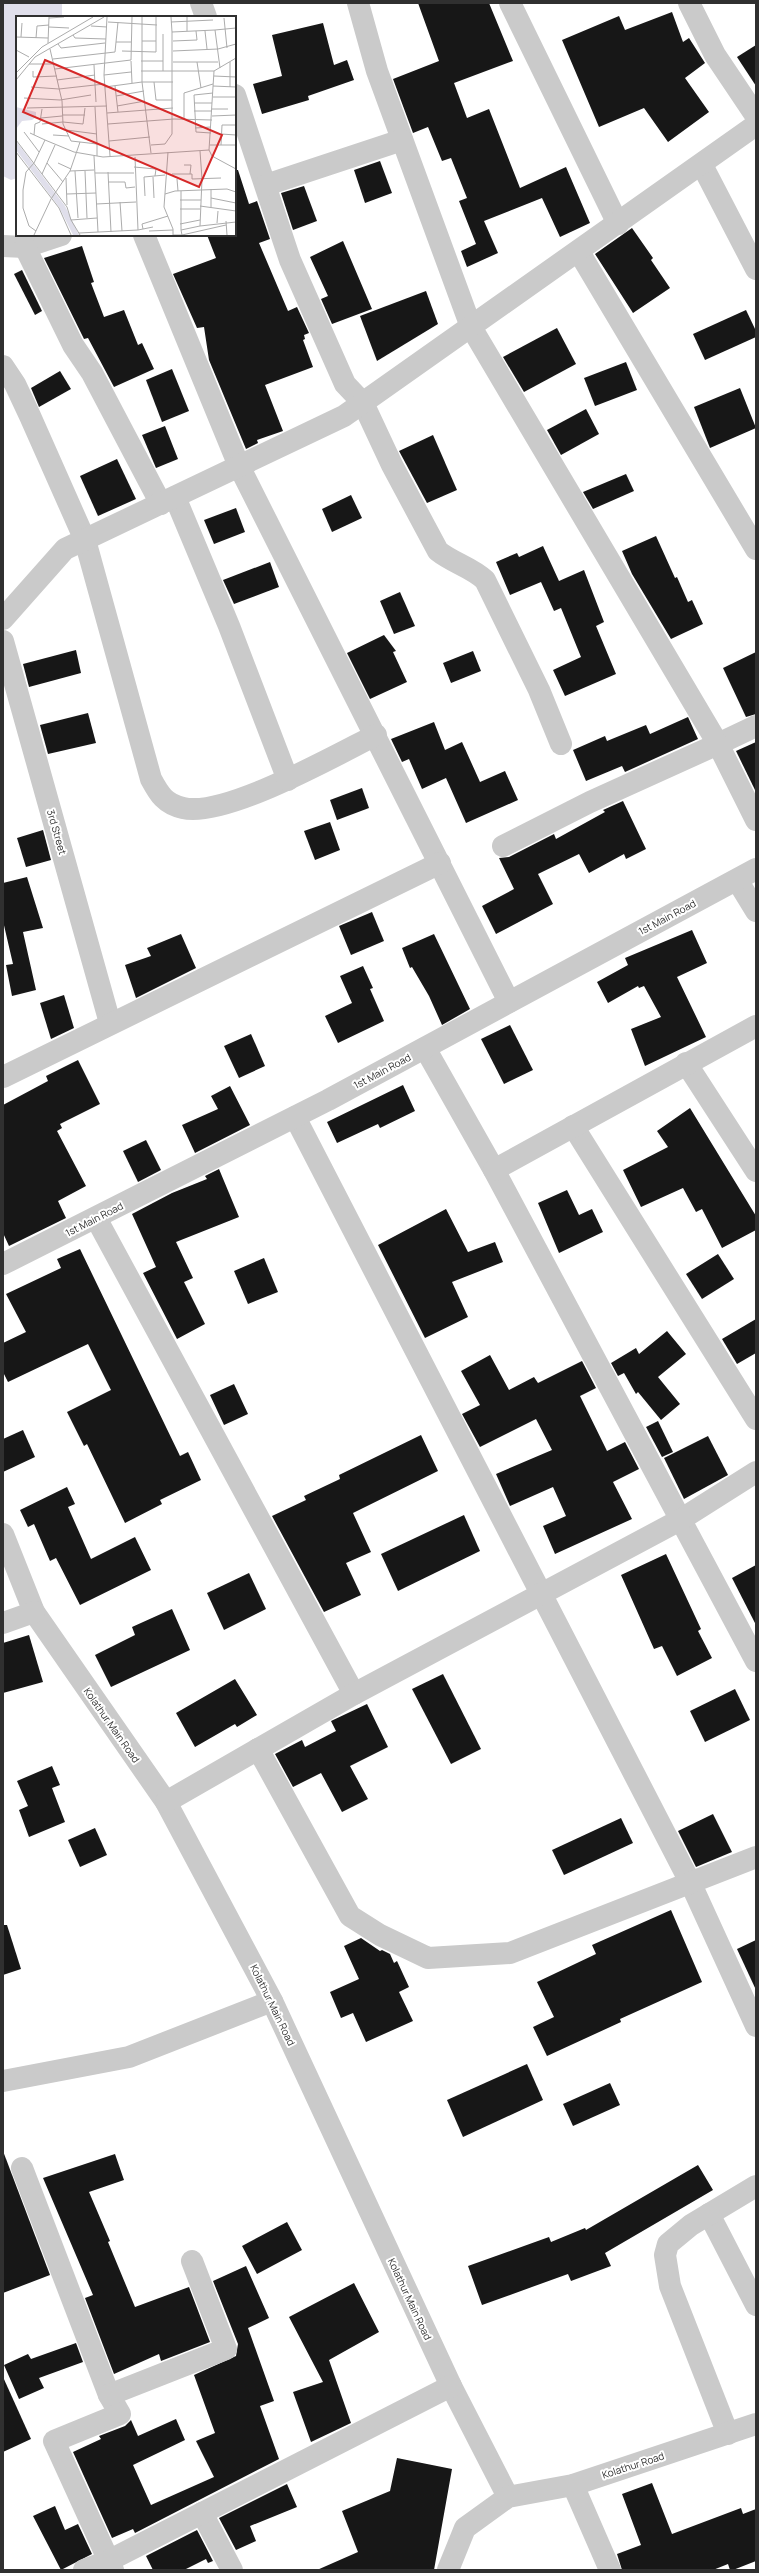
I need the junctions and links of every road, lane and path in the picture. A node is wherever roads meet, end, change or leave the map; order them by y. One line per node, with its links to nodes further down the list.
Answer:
1 (201, 3): 5 (street)
2 (358, 3): 9 (street)
3 (510, 3): 12 (street)
4 (689, 3): 7 (street)
5 (206, 16)
6 (236, 98): 11 (street)
7 (756, 116)
8 (756, 125): 10 (street)
9 (402, 140): 11 (street); 19 (street)
10 (702, 165): 12 (street); 18 (street)
11 (266, 185): 21 (street)
12 (618, 224): 17 (street)
13 (58, 236): 16 (street)
14 (144, 236): 22 (street)
15 (3, 246): 16 (street)
16 (25, 247): 23 (street)
17 (579, 252): 19 (street); 25 (street)
18 (756, 269)
19 (471, 327): 21 (street); 31 (street)
20 (3, 366): 24 (street)
21 (363, 403): 22 (street); 30 (street)
22 (240, 466): 23 (street); 29 (street)
23 (168, 500): 24 (street); 32 (street)
24 (85, 540): 26 (street); 32 (street)
25 (756, 550)
26 (3, 619)
27 (3, 641): 40 (street, 3rd Street)
28 (756, 726): 31 (street)
29 (376, 735): 32 (street); 35 (street)
30 (561, 744)
31 (718, 744): 33 (street); 34 (street)
32 (288, 780)
33 (756, 820)
34 (504, 846)
35 (440, 863): 39 (street); 40 (street)
36 (756, 869): 37 (street, 1st Main Road)
37 (737, 880): 38 (street); 39 (street, 1st Main Road)
38 (756, 911)
39 (510, 1002): 42 (street, 1st Main Road)
40 (110, 1023): 44 (street)
41 (756, 1026): 43 (street)
42 (425, 1048): 45 (street, 1st Main Road); 47 (street)
43 (686, 1063): 46 (street); 48 (street)
44 (3, 1076)
45 (295, 1117): 49 (street, 1st Main Road); 55 (street)
46 (573, 1126): 47 (street); 51 (street)
47 (494, 1170): 53 (street)
48 (756, 1171)
49 (96, 1218): 50 (street, 1st Main Road); 59 (street)
50 (3, 1264)
51 (756, 1419)
52 (756, 1472): 53 (street)
53 (680, 1520): 55 (street); 58 (street)
54 (3, 1534): 56 (street, Kolathur Main Road)
55 (541, 1596): 59 (street); 63 (street)
56 (34, 1612): 57 (street); 61 (street, Kolathur Main Road)
57 (3, 1623)
58 (756, 1661)
59 (354, 1694): 60 (street)
60 (258, 1749): 61 (street); 63 (street)
61 (166, 1802): 64 (street, Kolathur Main Road)
62 (756, 1858): 63 (street)
63 (692, 1884): 65 (street)
64 (272, 2001): 66 (street); 72 (street, Kolathur Main Road)
65 (756, 2024)
66 (3, 2081)
67 (22, 2168): 73 (street)
68 (756, 2186): 69 (street)
69 (709, 2214): 71 (street); 75 (street)
70 (192, 2261): 73 (street)
71 (756, 2305)
72 (451, 2386): 77 (street, Kolathur Main Road); 78 (street)
73 (109, 2395): 79 (street)
74 (756, 2424): 75 (street, Kolathur Road)
75 (728, 2434): 76 (street, Kolathur Road)
76 (573, 2485): 77 (street, Kolathur Road); 83 (street)
77 (508, 2497): 82 (street)
78 (202, 2513): 79 (street); 81 (street)
79 (111, 2565): 80 (street)
80 (84, 2570)
81 (232, 2570)
82 (448, 2570)
83 (610, 2570)

